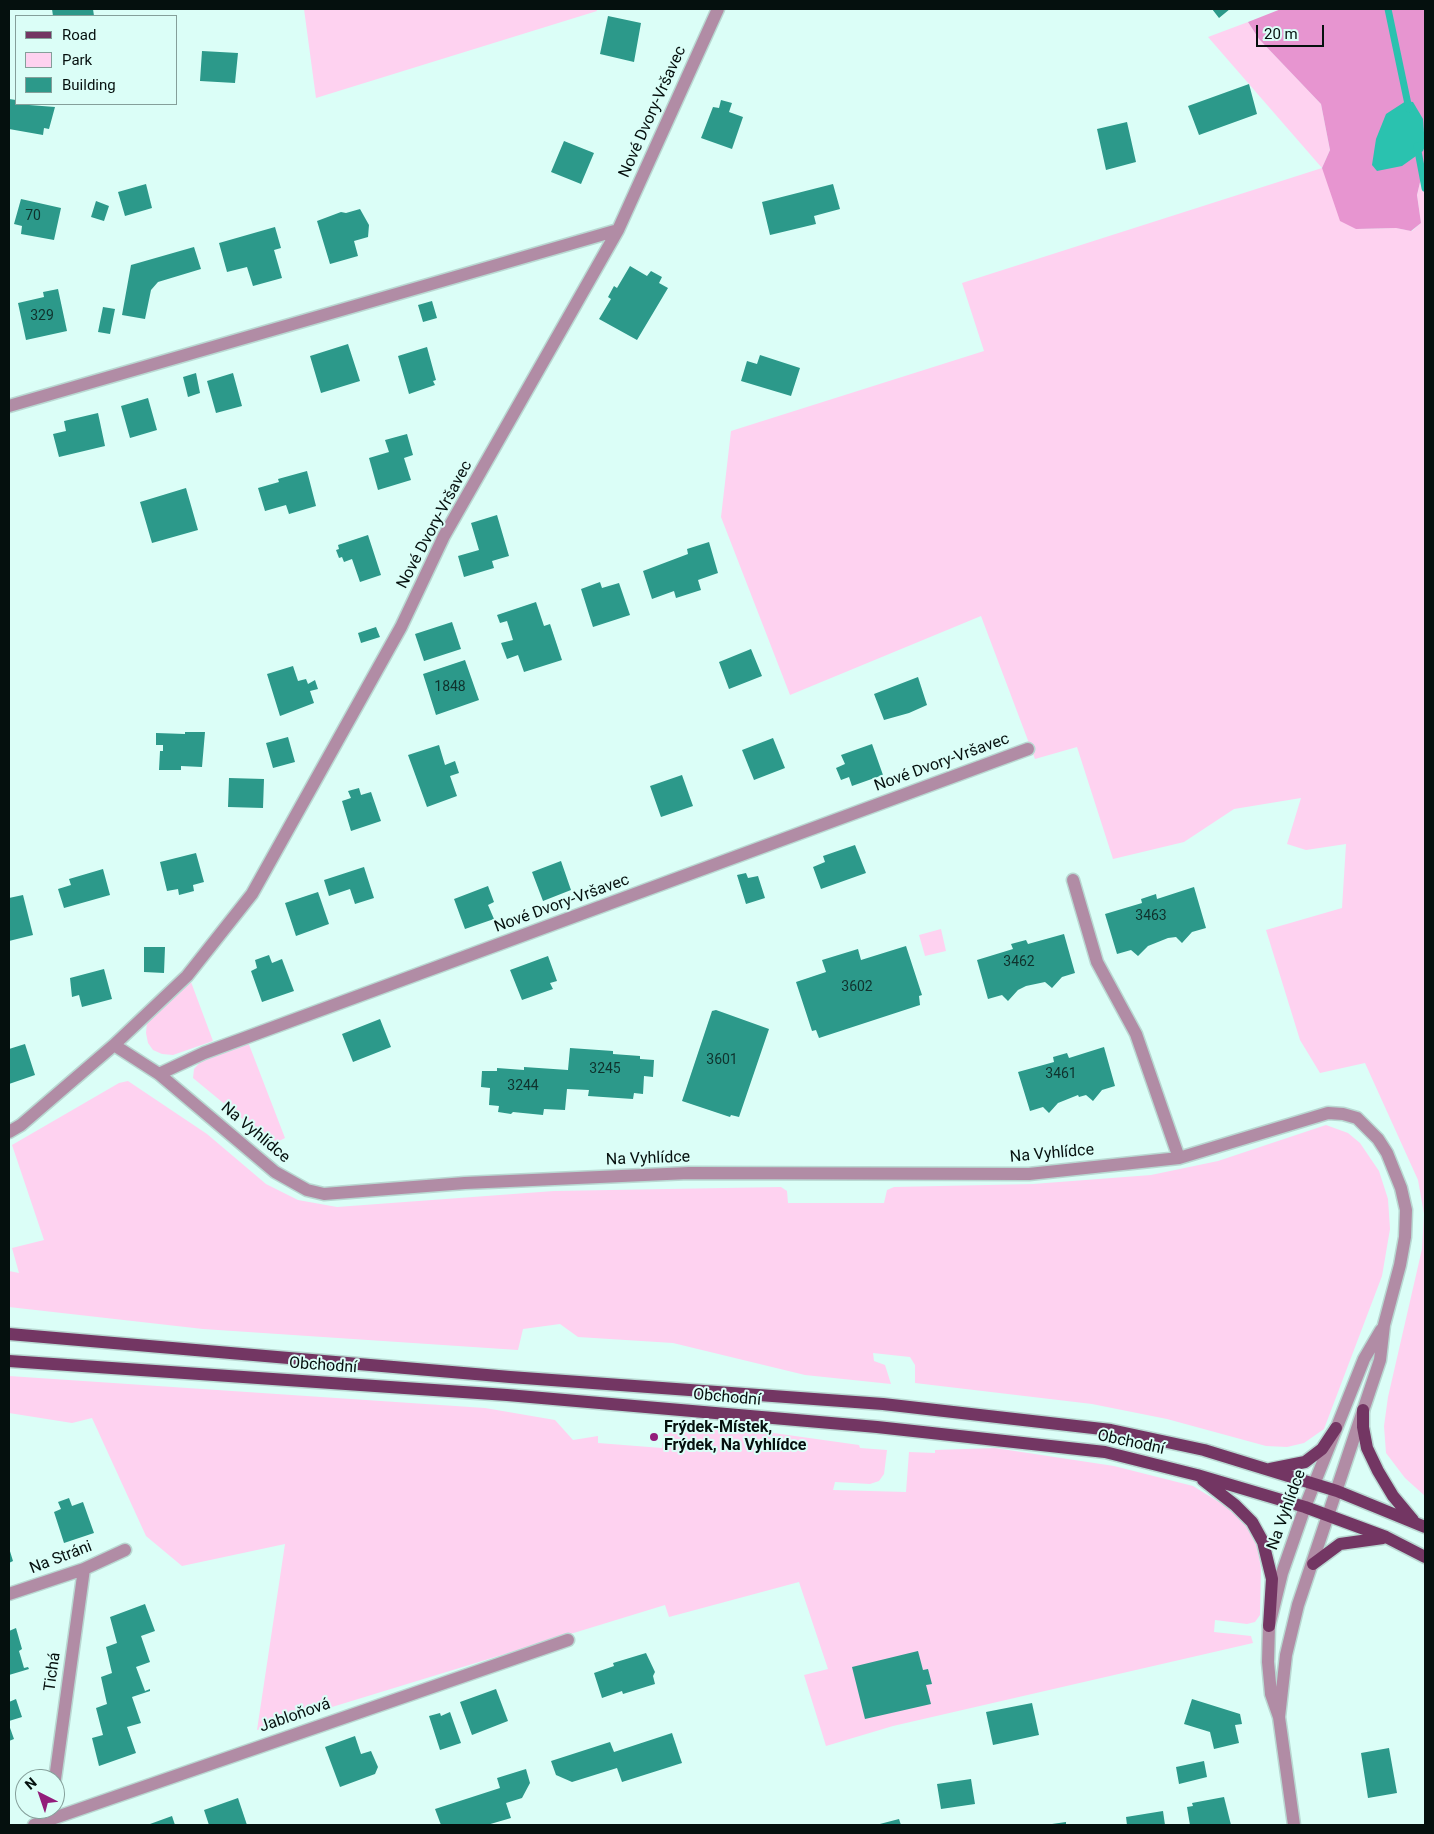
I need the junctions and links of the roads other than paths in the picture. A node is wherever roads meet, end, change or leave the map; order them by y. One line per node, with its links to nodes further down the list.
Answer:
1 (718, 9): 2 (street, Nové Dvory-Vršavec)
2 (618, 230): 3 (street); 6 (street, Nové Dvory-Vršavec)
3 (9, 406)
4 (1028, 749): 7 (street, Nové Dvory-Vršavec)
5 (1073, 880): 9 (street)
6 (114, 1045): 7 (street); 8 (street, Nové Dvory-Vršavec)
7 (159, 1074): 9 (street, Na Vyhlídce)
8 (9, 1132)
9 (1179, 1158): 10 (street, Na Vyhlídce)
10 (1384, 1325): 13 (street, Na Vyhlídce); 14 (street, Na Vyhlídce)
11 (9, 1334): 15 (main road, Obchodní)
12 (9, 1361): 16 (main road, Obchodní)
13 (1363, 1410): 18 (street, Na Vyhlídce); 21 (main road)
14 (1336, 1428): 15 (main road); 17 (street, Na Vyhlídce)
15 (1267, 1470): 17 (main road, Obchodní)
16 (1197, 1475): 19 (main road, Obchodní); 28 (main road)
17 (1314, 1484): 18 (main road, Obchodní); 19 (street, Na Vyhlídce)
18 (1337, 1491): 20 (street, Na Vyhlídce); 21 (main road, Obchodní)
19 (1305, 1507): 20 (main road, Obchodní); 28 (street, Na Vyhlídce)
20 (1330, 1515): 22 (main road, Obchodní); 25 (street, Na Vyhlídce)
21 (1420, 1524)
22 (1386, 1537): 24 (main road, Obchodní); 25 (main road)
23 (124, 1550): 26 (street, Na Stráni)
24 (1425, 1557)
25 (1313, 1564): 30 (street, Na Vyhlídce)
26 (84, 1569): 27 (street, Na Stráni); 31 (street, Tichá)
27 (9, 1594)
28 (1269, 1626): 30 (street, Na Vyhlídce)
29 (568, 1640): 32 (street, Jabloňová)
30 (1279, 1717): 35 (street, Na Vyhlídce)
31 (56, 1769)
32 (65, 1813)
33 (47, 1819): 34 (street, Jabloňová)
34 (34, 1825)
35 (1294, 1825)

